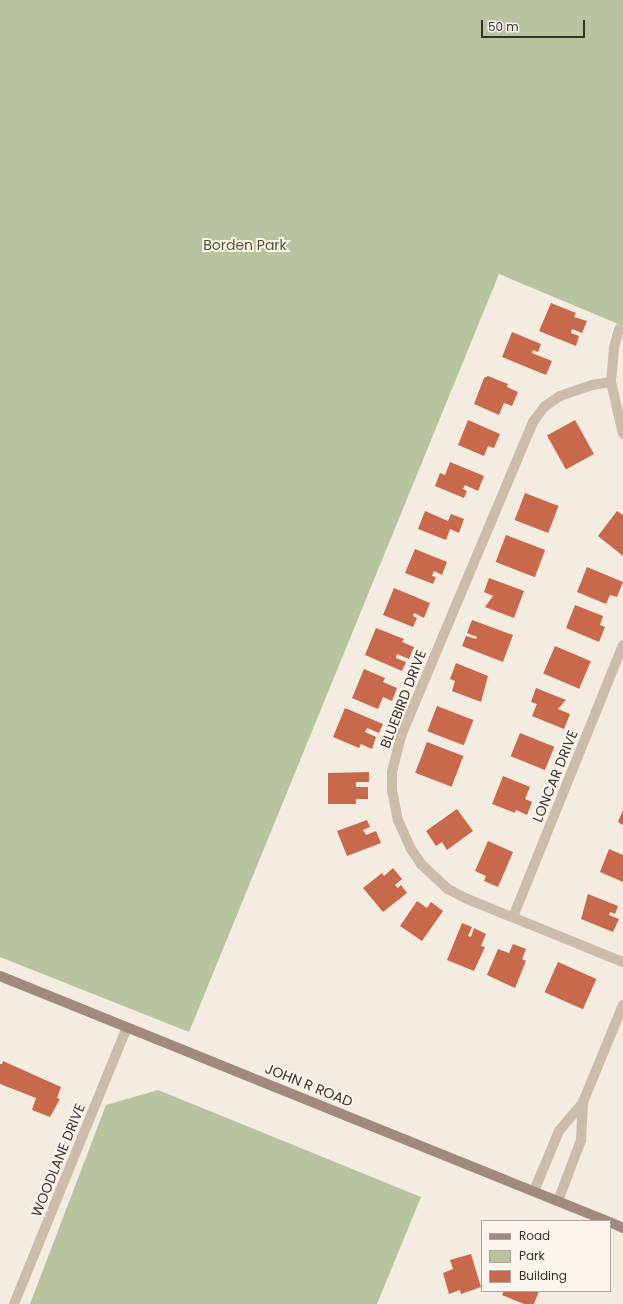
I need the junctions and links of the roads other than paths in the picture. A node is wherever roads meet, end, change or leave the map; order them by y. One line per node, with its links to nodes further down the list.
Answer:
1 (619, 329): 2 (street)
2 (611, 382): 3 (street); 5 (street, BLUEBIRD DRIVE)
3 (623, 434)
4 (623, 645): 5 (street, LONCAR DRIVE)
5 (513, 918): 6 (street, BLUEBIRD DRIVE)
6 (623, 962)
7 (0, 976): 9 (main road, JOHN R ROAD)
8 (623, 1005): 10 (street)
9 (127, 1026): 11 (main road, JOHN R ROAD); 16 (street, WOODLANE DRIVE)
10 (583, 1102): 11 (street); 12 (street)
11 (534, 1191): 12 (main road, JOHN R ROAD)
12 (558, 1201): 13 (main road, JOHN R ROAD)
13 (605, 1220)
14 (611, 1222): 15 (main road)
15 (623, 1228)
16 (14, 1304)

